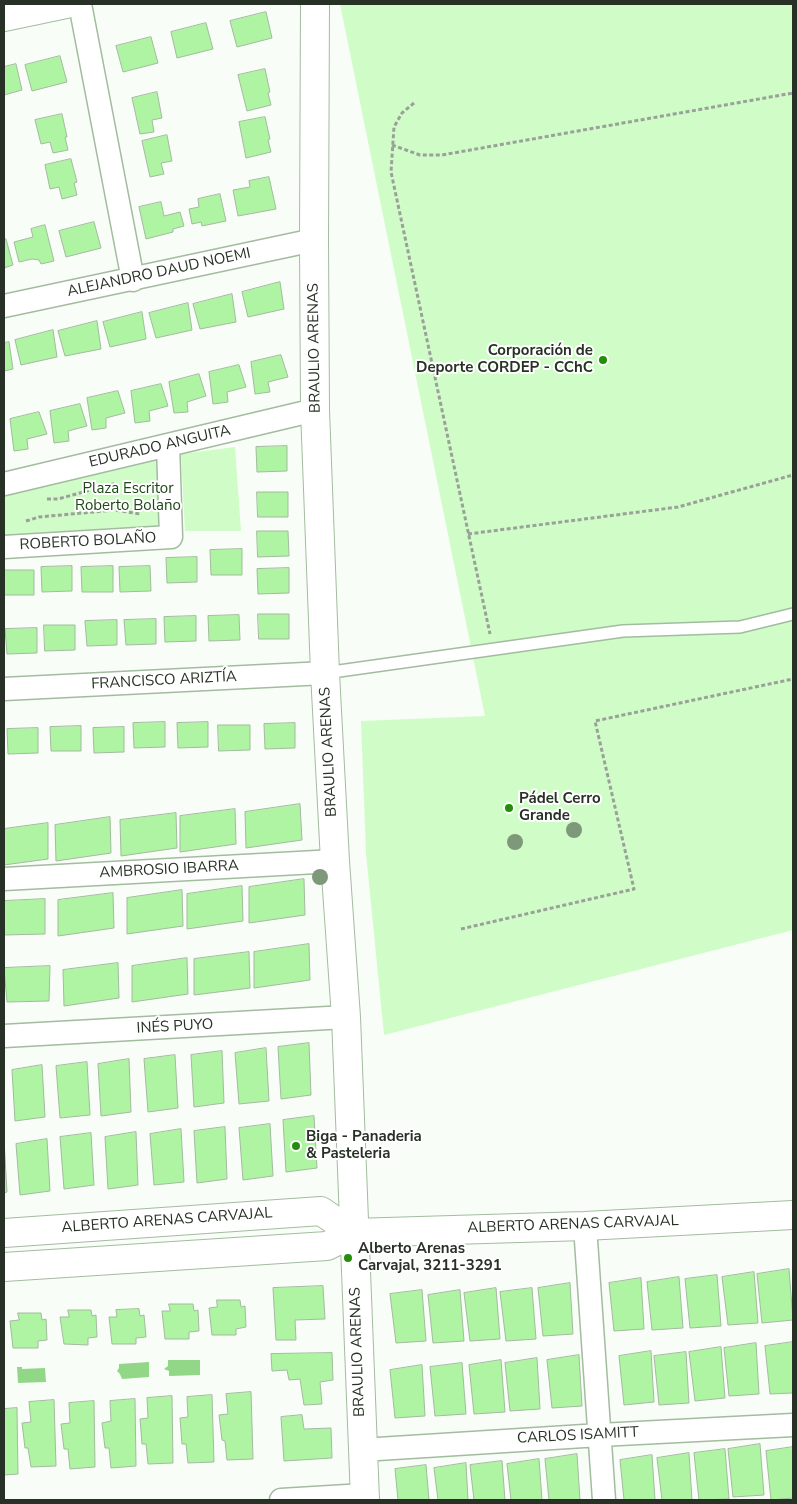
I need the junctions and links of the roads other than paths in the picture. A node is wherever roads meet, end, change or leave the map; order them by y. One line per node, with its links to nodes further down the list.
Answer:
1 (66, 4): 4 (street)
2 (80, 4): 6 (street)
3 (316, 4): 5 (street, BRAULIO ARENAS)
4 (4, 17)
5 (314, 240): 6 (street, ALEJANDRO DAUD NOEMI); 8 (street, BRAULIO ARENAS)
6 (133, 280): 7 (street, ALEJANDRO DAUD NOEMI)
7 (4, 306)
8 (315, 410): 9 (street, EDURADO ANGUITA); 13 (street, BRAULIO ARENAS)
9 (168, 445): 10 (street, EDURADO ANGUITA); 11 (street, ROBERTO BOLAÑO)
10 (4, 484)
11 (4, 547)
12 (793, 614): 13 (lane)
13 (325, 673): 14 (street, FRANCISCO ARIZTÍA); 15 (street, BRAULIO ARENAS)
14 (4, 689)
15 (335, 862): 16 (street, AMBROSIO IBARRA); 17 (street, BRAULIO ARENAS)
16 (4, 879)
17 (346, 1017): 18 (street, INÉS PUYO); 22 (street, BRAULIO ARENAS)
18 (4, 1036)
19 (793, 1215): 20 (street, ALBERTO ARENAS CARVAJAL)
20 (585, 1226): 22 (street, ALBERTO ARENAS CARVAJAL); 25 (street)
21 (4, 1233): 22 (street, ALBERTO ARENAS CARVAJAL)
22 (353, 1233): 23 (street, ALBERTO ARENAS CARVAJAL); 26 (street, BRAULIO ARENAS)
23 (4, 1267)
24 (793, 1425): 25 (street, CARLOS ISAMITT)
25 (600, 1435): 26 (street, CARLOS ISAMITT); 29 (street)
26 (362, 1450): 27 (street, BRAULIO ARENAS)
27 (364, 1498): 28 (street)
28 (281, 1500)
29 (604, 1500)

